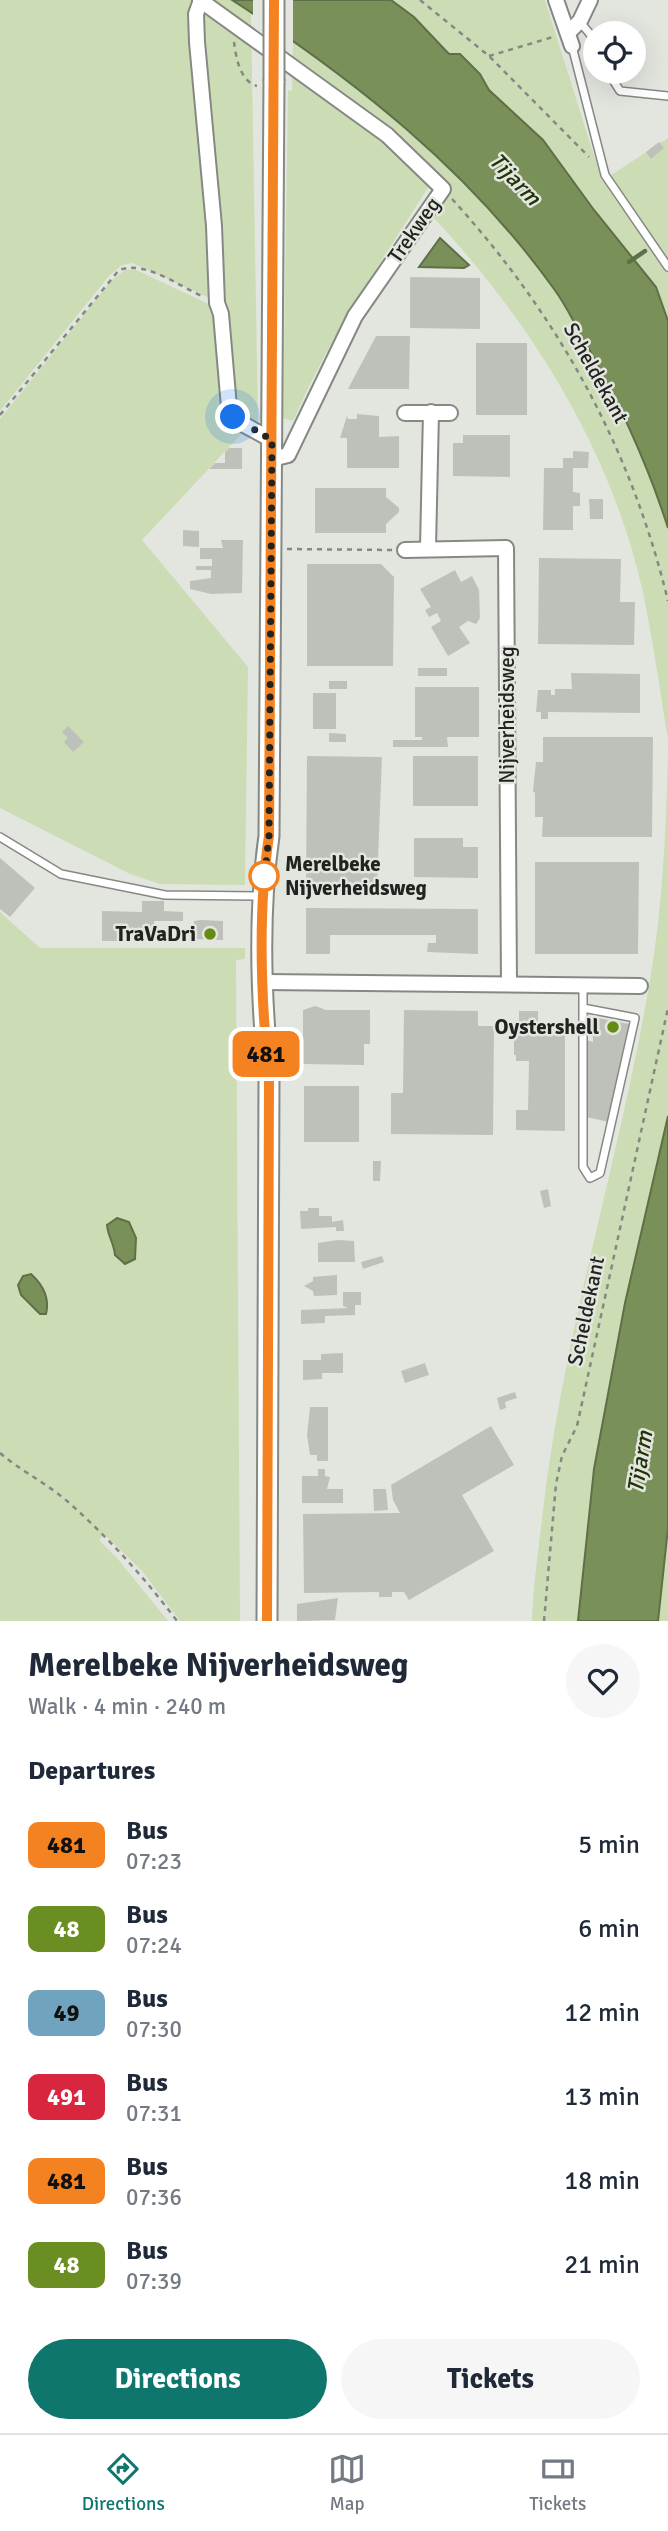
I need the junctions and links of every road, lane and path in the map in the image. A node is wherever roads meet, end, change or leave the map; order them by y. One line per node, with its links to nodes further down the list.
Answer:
1 (201, 0): 7 (street, Trekweg); 17 (street)
2 (274, 0): 11 (main road, bridge)
3 (420, 0): 10 (path)
4 (556, 0): 9 (street)
5 (590, 0): 6 (street)
6 (580, 21): 8 (lane); 9 (street)
7 (230, 22): 11 (path); 15 (street, Trekweg)
8 (583, 25)
9 (570, 39): 10 (path); 14 (lane)
10 (489, 56): 14 (path)
11 (274, 84): 22 (main road)
12 (616, 84): 13 (lane)
13 (668, 96)
14 (605, 175): 16 (lane)
15 (443, 189): 22 (street, Trekweg); 26 (path, Scheldekant)
16 (668, 267)
17 (217, 303): 21 (path); 22 (street)
18 (431, 412): 19 (street); 20 (street); 23 (street)
19 (405, 413)
20 (450, 413)
21 (0, 415)
22 (272, 450): 24 (main road)
23 (428, 548): 25 (street, Nijverheidsweg); 30 (street, Nijverheidsweg)
24 (270, 549): 25 (path); 28 (main road)
25 (405, 550)
26 (668, 601)
27 (0, 837): 28 (lane)
28 (263, 896): 29 (main road)
29 (264, 982): 30 (street); 37 (main road)
30 (509, 983): 31 (street)
31 (583, 985): 32 (street); 33 (lane)
32 (640, 986)
33 (583, 1008): 33 (lane)
34 (668, 1008): 38 (path, Scheldekant)
35 (0, 1453): 36 (path)
36 (177, 1621)
37 (267, 1621)
38 (544, 1621)

